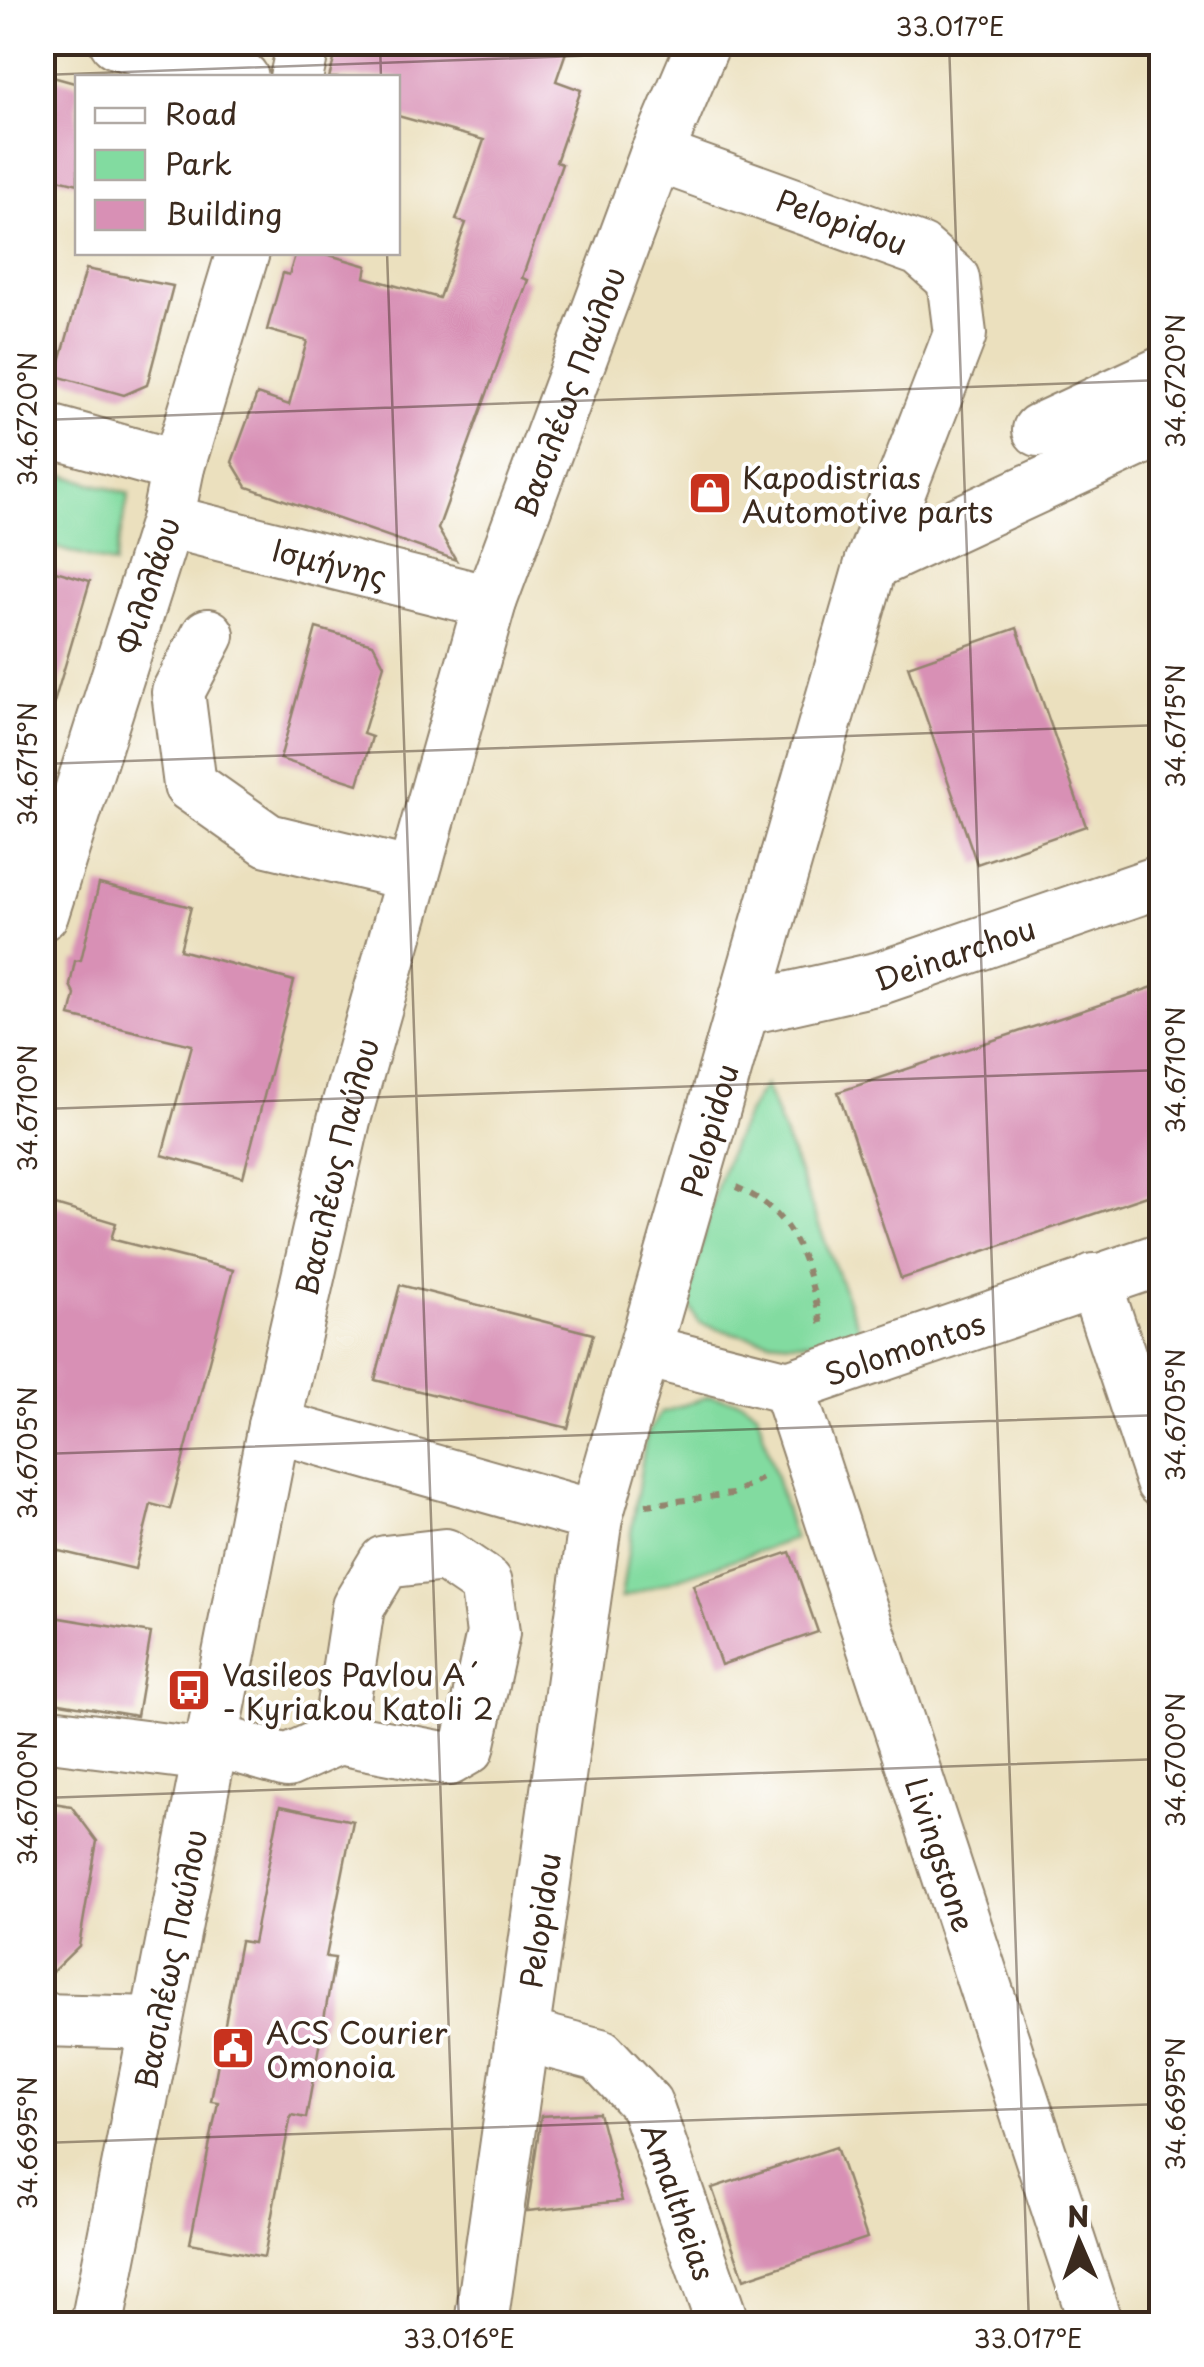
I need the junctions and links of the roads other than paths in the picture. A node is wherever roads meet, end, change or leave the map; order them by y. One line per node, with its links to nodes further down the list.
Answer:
1 (116, 42): 4 (street)
2 (304, 42): 5 (street)
3 (704, 42): 6 (street, Βασιλέως Παύλου)
4 (232, 75)
5 (297, 75)
6 (656, 155): 14 (street, Pelopidou); 15 (street, Βασιλέως Παύλου)
7 (242, 255): 12 (street, Φιλολάου)
8 (1162, 373): 11 (street)
9 (1162, 429): 14 (street)
10 (42, 430): 12 (street)
11 (1039, 430)
12 (178, 467): 13 (street, Φιλολάου)
13 (167, 521): 15 (street, Ισμήνης); 19 (street, Φιλολάου)
14 (871, 564): 20 (street, Pelopidou)
15 (490, 602): 17 (street, Βασιλέως Παύλου)
16 (208, 635): 17 (street)
17 (413, 875): 25 (street, Βασιλέως Παύλου)
18 (1162, 881): 20 (street, Deinarchou)
19 (42, 914)
20 (742, 1009): 23 (street, Pelopidou)
21 (1162, 1258): 22 (street, Solomontos)
22 (1094, 1280): 24 (street, Solomontos); 26 (street)
23 (644, 1351): 24 (street, Solomontos); 27 (street, Pelopidou)
24 (811, 1379): 37 (street, Livingstone)
25 (274, 1426): 27 (street); 30 (street, Βασιλέως Παύλου)
26 (1162, 1482)
27 (596, 1517): 33 (street, Pelopidou)
28 (42, 1734): 30 (street)
29 (338, 1738): 30 (street)
30 (209, 1747): 32 (street, Βασιλέως Παύλου)
31 (42, 2020): 32 (street)
32 (155, 2023): 34 (street, Βασιλέως Παύλου)
33 (522, 2035): 35 (street, Pelopidou); 36 (street, Amaltheias)
34 (97, 2324)
35 (480, 2324)
36 (723, 2324)
37 (1096, 2324)

